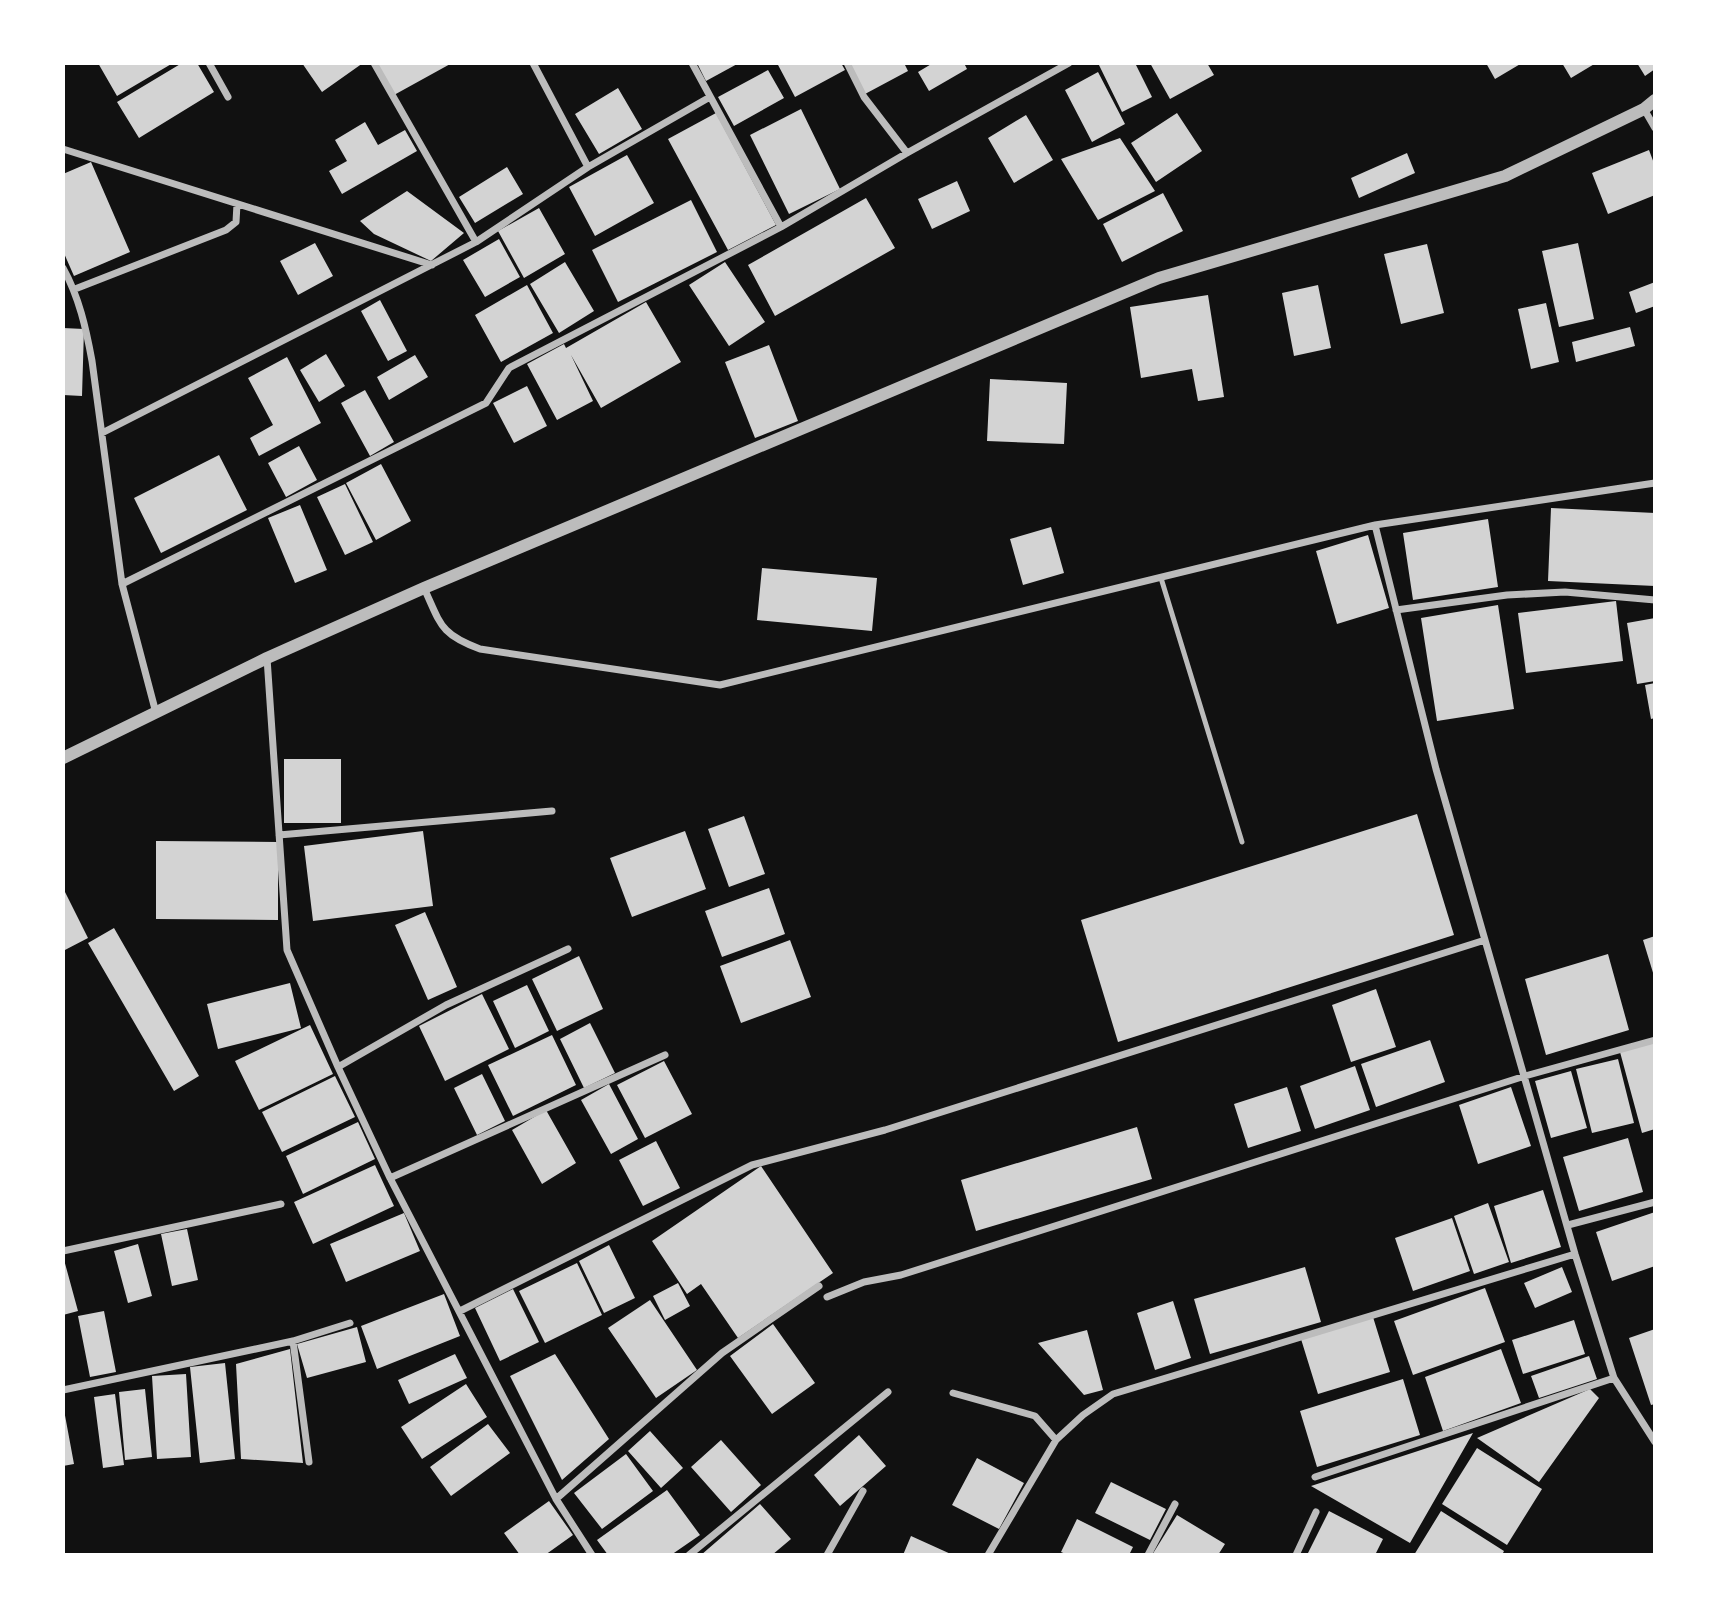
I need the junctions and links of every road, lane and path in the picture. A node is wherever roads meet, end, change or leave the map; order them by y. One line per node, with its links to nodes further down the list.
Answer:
1 (209, 63): 7 (street)
2 (374, 63): 17 (street)
3 (533, 63): 14 (street)
4 (692, 63): 8 (street)
5 (847, 63): 13 (street)
6 (1069, 63): 13 (street)
7 (228, 97)
8 (710, 97): 14 (street); 16 (street)
9 (1655, 100): 10 (street)
10 (1644, 108): 11 (street); 26 (street)
11 (1655, 128)
12 (63, 149): 15 (street)
13 (906, 153): 16 (street)
14 (589, 167): 17 (street)
15 (237, 204): 18 (street); 20 (street)
16 (781, 227): 25 (street)
17 (476, 242): 18 (street)
18 (432, 265): 21 (street)
19 (63, 268): 20 (street)
20 (75, 289): 21 (street)
21 (102, 433): 25 (street)
22 (1655, 483): 23 (street)
23 (1375, 526): 24 (street); 28 (street)
24 (1161, 578): 26 (street); 34 (lane)
25 (122, 584): 30 (street)
26 (424, 588): 29 (street)
27 (1655, 600): 28 (street)
28 (1396, 610): 35 (street)
29 (267, 658): 30 (street); 33 (street)
30 (156, 714): 31 (street)
31 (63, 758)
32 (552, 811): 33 (street)
33 (279, 835): 39 (street)
34 (1242, 842)
35 (1485, 940): 40 (street); 49 (street)
36 (568, 949): 39 (street)
37 (1655, 1040): 40 (street)
38 (665, 1055): 41 (street)
39 (338, 1067): 41 (street)
40 (1524, 1076): 44 (street); 48 (street)
41 (390, 1178): 49 (street)
42 (1655, 1202): 44 (street)
43 (281, 1204): 45 (street)
44 (1568, 1224): 46 (street)
45 (63, 1251)
46 (1575, 1254): 52 (street); 56 (street)
47 (819, 1286): 61 (street)
48 (827, 1297)
49 (460, 1311): 61 (street)
50 (350, 1323): 51 (street)
51 (293, 1341): 53 (street); 58 (street)
52 (1615, 1378): 57 (street); 59 (street)
53 (63, 1390)
54 (888, 1392): 65 (street)
55 (953, 1393): 56 (street)
56 (1056, 1440): 67 (street)
57 (1655, 1443)
58 (309, 1462)
59 (1315, 1477)
60 (863, 1491): 66 (street)
61 (556, 1499): 64 (street)
62 (1175, 1504): 68 (street)
63 (1316, 1513): 69 (street)
64 (592, 1555)
65 (689, 1555)
66 (827, 1555)
67 (988, 1555)
68 (1148, 1555)
69 (1296, 1555)

